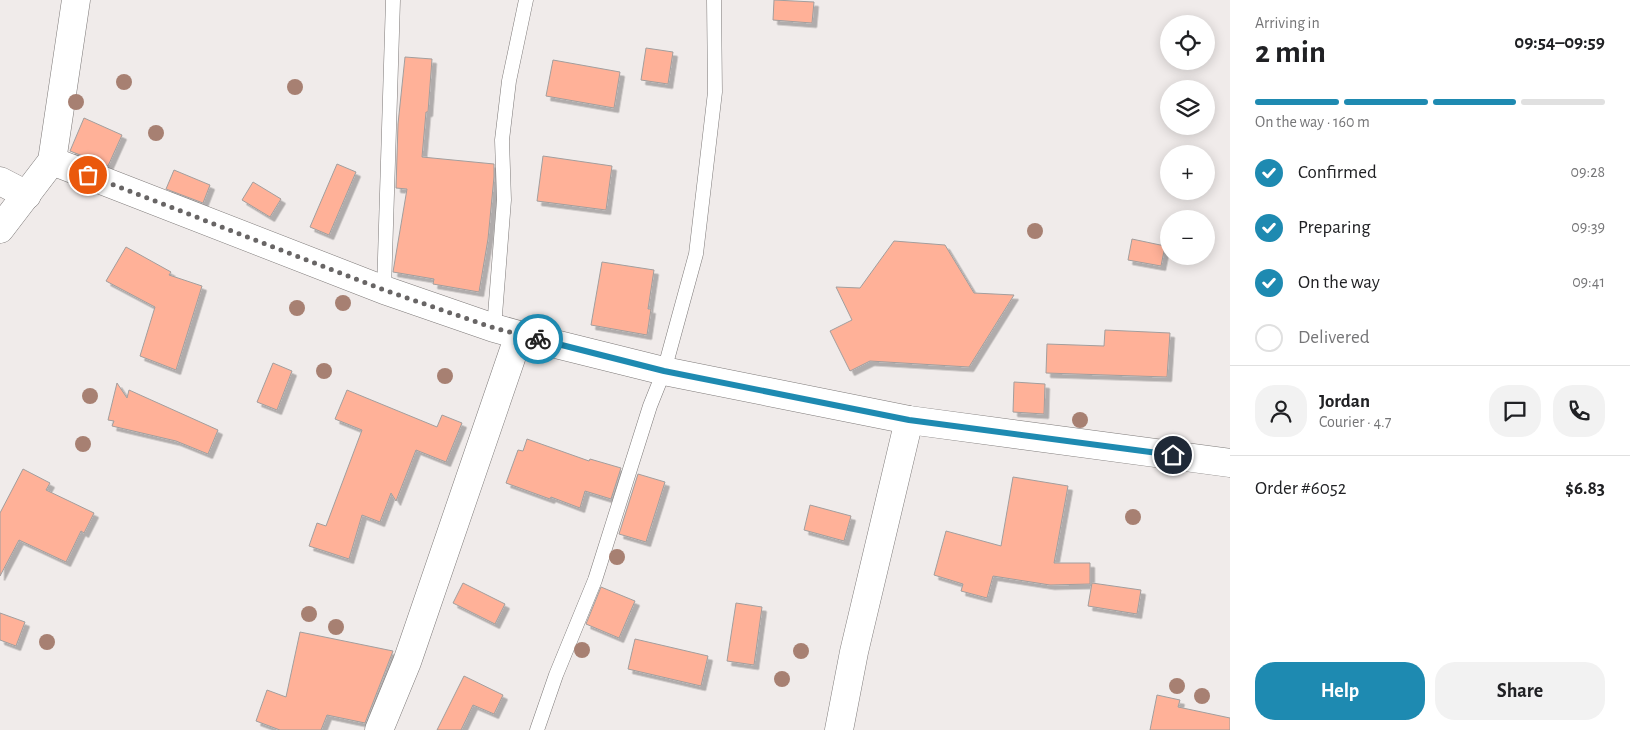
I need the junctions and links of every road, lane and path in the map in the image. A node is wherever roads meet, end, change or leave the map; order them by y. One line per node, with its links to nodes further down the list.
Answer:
1 (76, 0): 5 (street)
2 (393, 0): 9 (lane)
3 (526, 0): 10 (lane)
4 (714, 0): 11 (lane)
5 (52, 161): 7 (street); 9 (street)
6 (0, 181): 7 (street)
7 (27, 195): 8 (street)
8 (0, 229)
9 (384, 290): 10 (street)
10 (506, 331): 11 (street); 14 (street)
11 (664, 371): 12 (street); 15 (lane)
12 (909, 420): 13 (street); 16 (street)
13 (1230, 463)
14 (379, 730)
15 (537, 730)
16 (839, 730)

